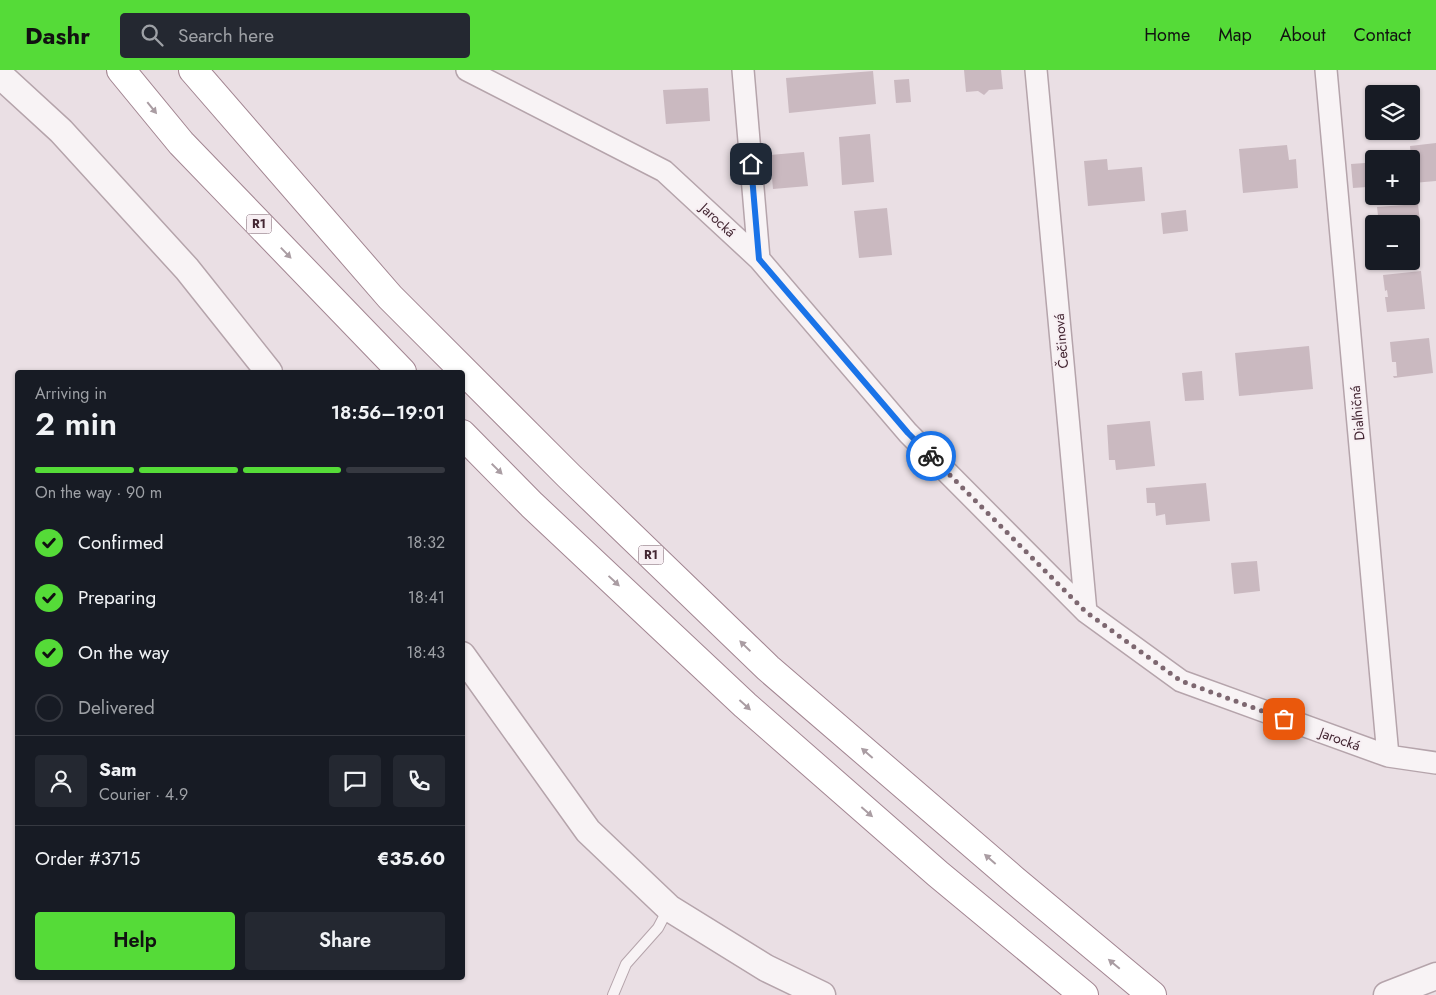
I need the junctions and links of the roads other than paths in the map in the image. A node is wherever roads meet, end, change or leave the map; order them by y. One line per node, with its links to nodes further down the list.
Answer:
1 (121, 70): 10 (highway, R1, one-way to 10)
2 (193, 70): 11 (highway, R1, one-way to 2)
3 (467, 70): 8 (street, Jarocká)
4 (743, 70): 8 (street)
5 (1036, 70): 14 (street, Čečinová)
6 (1326, 70): 16 (street, Diaľničná)
7 (0, 75): 9 (street)
8 (759, 259): 14 (street, Jarocká)
9 (267, 370)
10 (400, 370)
11 (463, 370)
12 (465, 372): 23 (highway, R1, one-way to 12)
13 (465, 437): 22 (highway, one-way to 22)
14 (1086, 612): 16 (street, Jarocká)
15 (465, 659): 18 (street)
16 (1388, 756): 17 (street, Jarocká)
17 (1436, 763)
18 (669, 908): 20 (lane); 21 (street)
19 (1436, 976): 24 (street)
20 (613, 995)
21 (822, 995)
22 (1084, 995)
23 (1152, 995)
24 (1387, 995)

